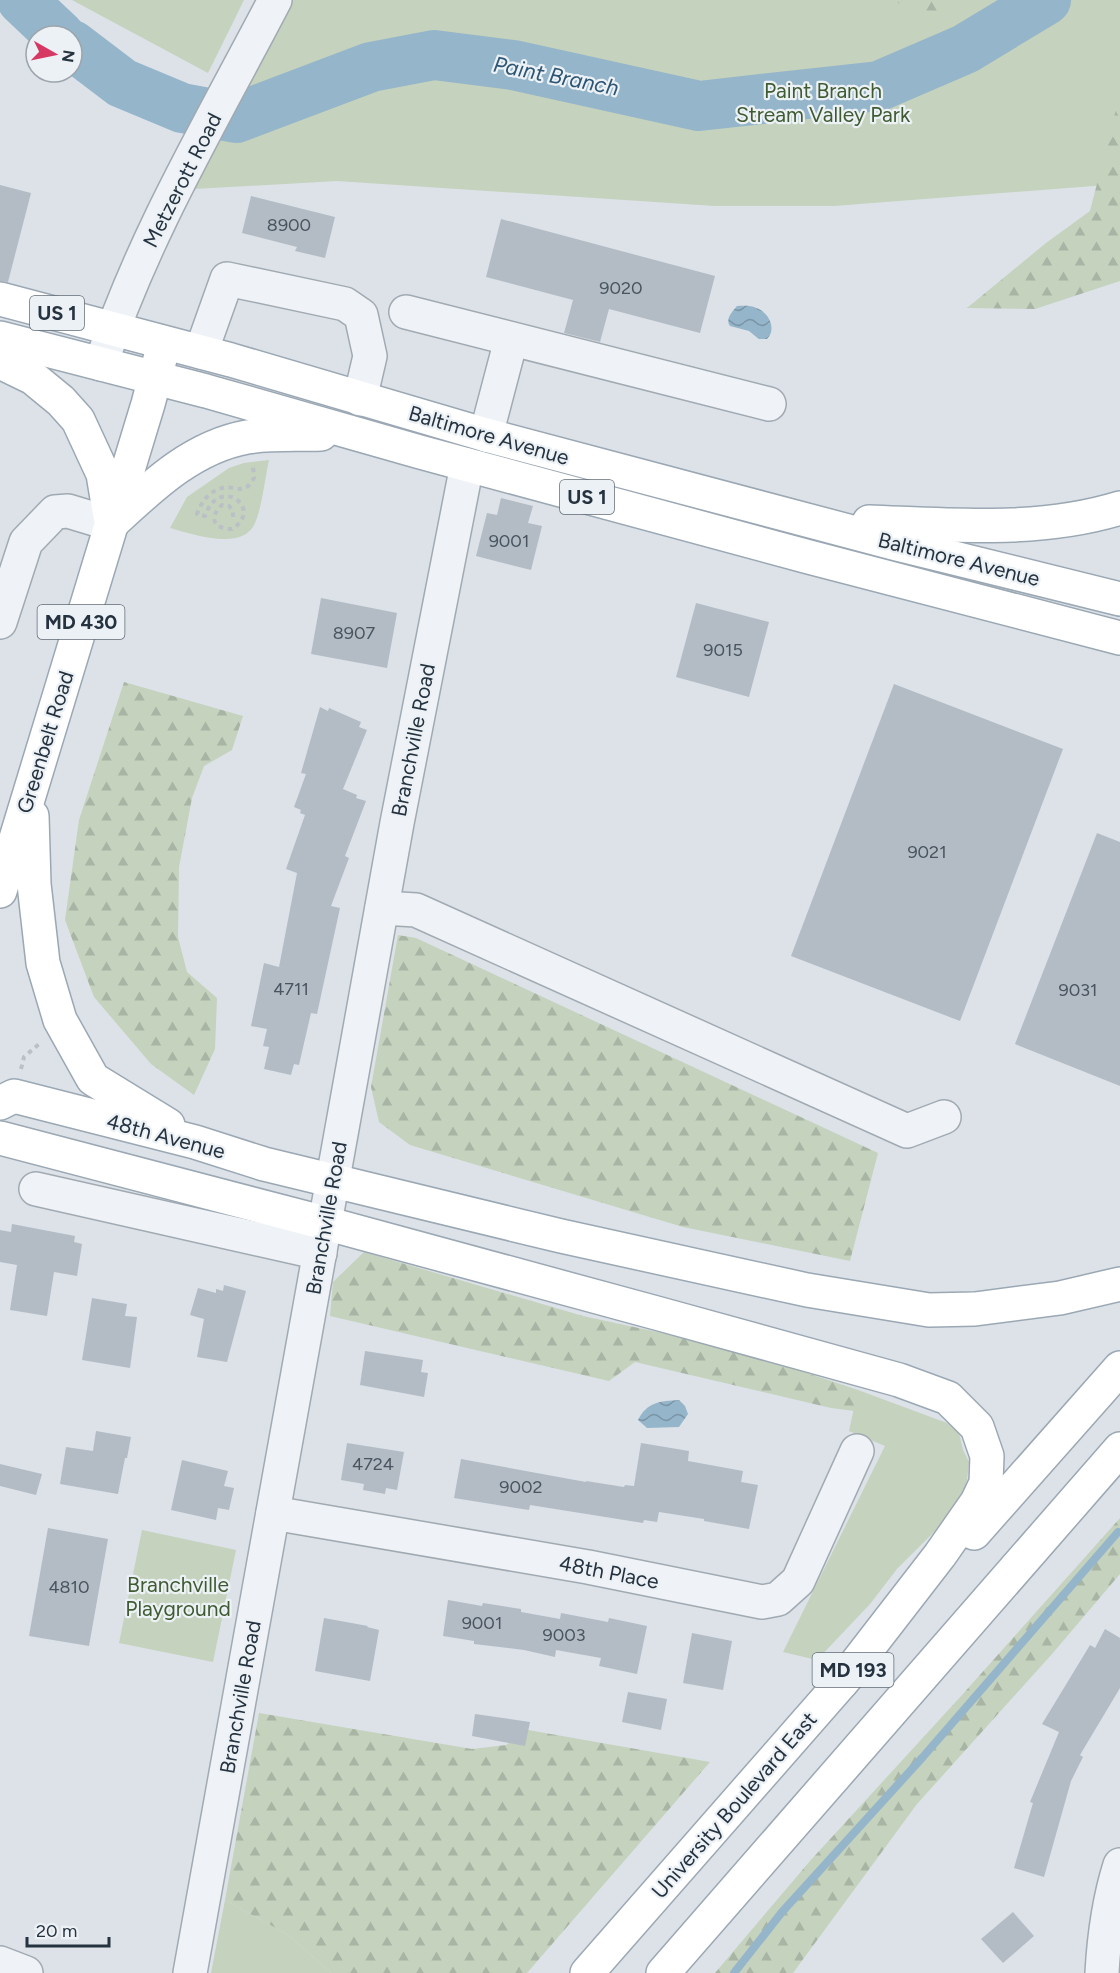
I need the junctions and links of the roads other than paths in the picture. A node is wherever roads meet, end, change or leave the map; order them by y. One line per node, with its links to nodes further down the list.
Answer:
1 (275, 0): 4 (street, Metzerott Road)
2 (0, 299): 4 (main road, Baltimore Avenue / US 1)
3 (405, 312): 6 (street)
4 (113, 328): 7 (main road, Baltimore Avenue / US 1); 10 (street, Metzerott Road)
5 (0, 338): 10 (main road, Baltimore Avenue / US 1)
6 (511, 340): 13 (street); 15 (street)
7 (164, 343): 8 (main road, Baltimore Avenue / US 1); 11 (main road, Greenbelt Road / MD 430)
8 (201, 352): 12 (main road, Baltimore Avenue / US 1); 12 (street)
9 (0, 362): 19 (main road)
10 (101, 364): 11 (main road, Baltimore Avenue / US 1)
11 (154, 378): 14 (main road, Baltimore Avenue / US 1); 19 (main road, Greenbelt Road / MD 430)
12 (360, 399): 15 (main road, Baltimore Avenue / US 1)
13 (769, 404)
14 (351, 433): 16 (main road, Baltimore Avenue / US 1); 19 (main road)
15 (486, 435): 18 (main road, Baltimore Avenue / US 1)
16 (467, 465): 22 (main road, Baltimore Avenue / US 1); 25 (street, Branchville Road)
17 (1120, 508): 18 (main road)
18 (817, 523): 20 (main road, Baltimore Avenue / US 1)
19 (111, 524): 21 (street); 23 (main road, Greenbelt Road / MD 430)
20 (1120, 599)
21 (0, 622)
22 (1120, 638)
23 (32, 786): 24 (main road, Greenbelt Road / MD 430); 29 (main road)
24 (0, 891)
25 (382, 908): 27 (street); 30 (street, Branchville Road)
26 (0, 1103): 29 (main road, 48th Avenue)
27 (944, 1117)
28 (0, 1138): 32 (main road, 48th Avenue)
29 (195, 1142): 30 (main road, 48th Avenue)
30 (333, 1181): 32 (street, Branchville Road); 33 (main road, 48th Avenue)
31 (36, 1189): 32 (street)
32 (322, 1238): 38 (street, Branchville Road); 40 (main road, 48th Avenue)
33 (1120, 1284)
34 (1120, 1368): 40 (main road, University Boulevard East / MD 193)
35 (1120, 1449): 39 (main road, MD 193)
36 (857, 1451): 38 (street, 48th Place)
37 (1120, 1469): 39 (main road)
38 (273, 1513): 44 (street, Branchville Road)
39 (1019, 1566): 46 (main road, MD 193)
40 (841, 1683): 45 (main road, University Boulevard East / MD 193)
41 (1120, 1865): 47 (street)
42 (0, 1963): 43 (street)
43 (26, 1973)
44 (190, 1973)
45 (587, 1973)
46 (663, 1973)
47 (1102, 1973)

